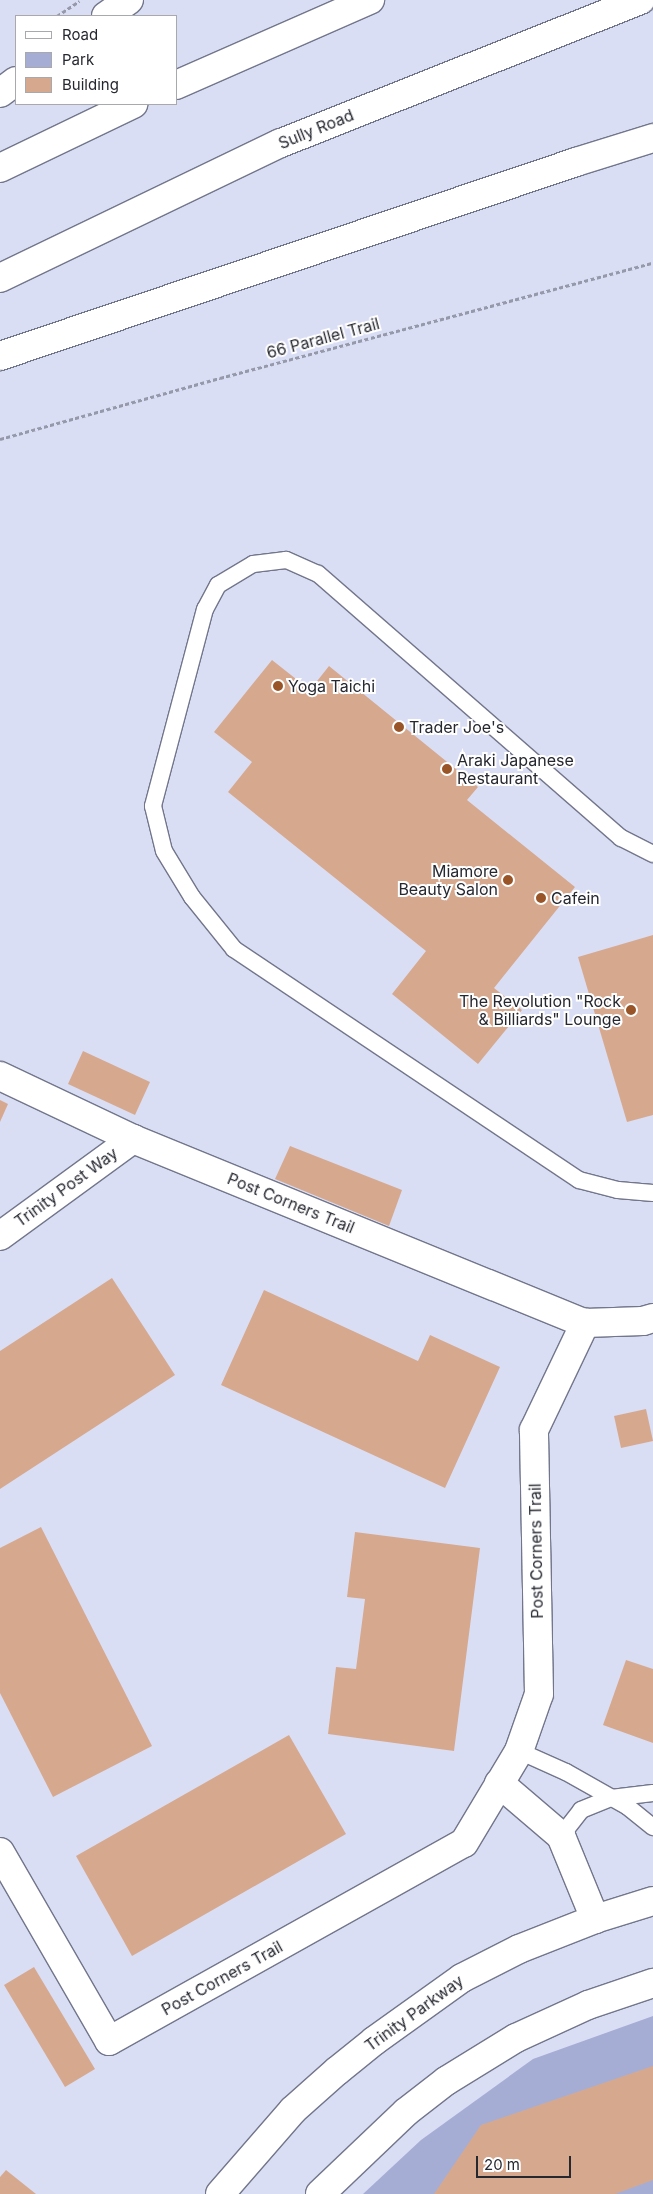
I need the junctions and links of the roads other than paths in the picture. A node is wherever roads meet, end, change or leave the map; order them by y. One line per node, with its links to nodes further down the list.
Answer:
1 (129, 0): 4 (main road)
2 (370, 0): 6 (main road)
3 (641, 0): 11 (main road, Sully Road)
4 (107, 15)
5 (15, 82): 7 (main road)
6 (178, 84)
7 (0, 93)
8 (132, 105): 10 (main road)
9 (653, 138): 12 (main road)
10 (0, 168)
11 (0, 278)
12 (0, 356)
13 (653, 854): 16 (lane)
14 (0, 1076): 15 (main road, Post Corners Trail)
15 (133, 1139): 17 (main road, Trinity Post Way); 19 (main road, Post Corners Trail)
16 (653, 1193)
17 (0, 1236)
18 (653, 1318): 19 (main road, Post Corners Trail)
19 (585, 1323): 20 (main road, Post Corners Trail)
20 (519, 1751): 21 (main road, Post Corners Trail); 23 (lane)
21 (499, 1782): 25 (main road); 26 (main road, Post Corners Trail)
22 (653, 1793): 23 (lane)
23 (610, 1798): 24 (lane); 25 (lane)
24 (653, 1827)
25 (561, 1836): 28 (main road)
26 (0, 1852)
27 (653, 1901): 28 (main road, Trinity Parkway)
28 (595, 1919): 30 (main road, Trinity Parkway)
29 (653, 1983): 31 (main road)
30 (220, 2194)
31 (320, 2194)

